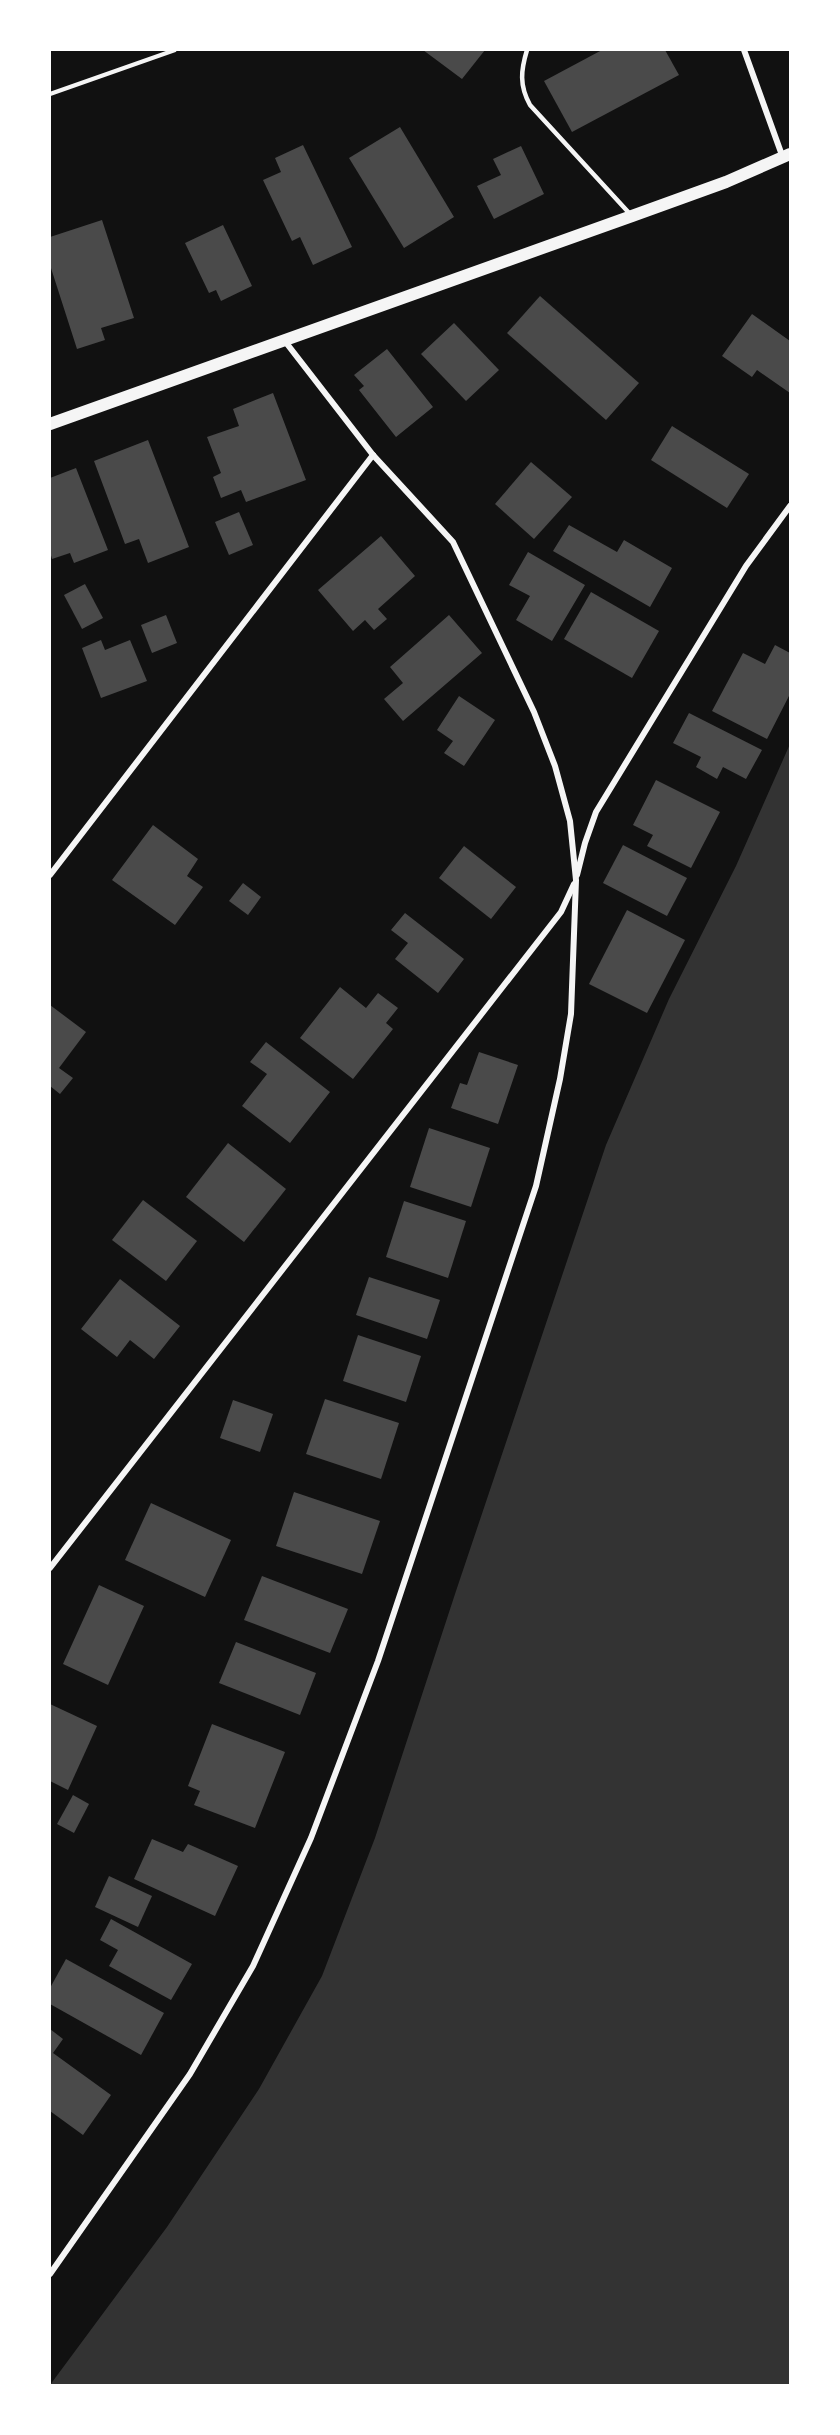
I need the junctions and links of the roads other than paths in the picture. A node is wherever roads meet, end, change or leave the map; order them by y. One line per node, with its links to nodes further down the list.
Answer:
1 (527, 50): 4 (lane)
2 (744, 50): 3 (street)
3 (787, 156): 4 (main road)
4 (632, 216): 5 (main road)
5 (284, 339): 6 (main road); 7 (street)
6 (50, 424)
7 (373, 455): 9 (street); 10 (street)
8 (790, 506): 10 (street)
9 (50, 875)
10 (576, 880): 11 (street); 12 (street)
11 (50, 1568)
12 (50, 2274)

